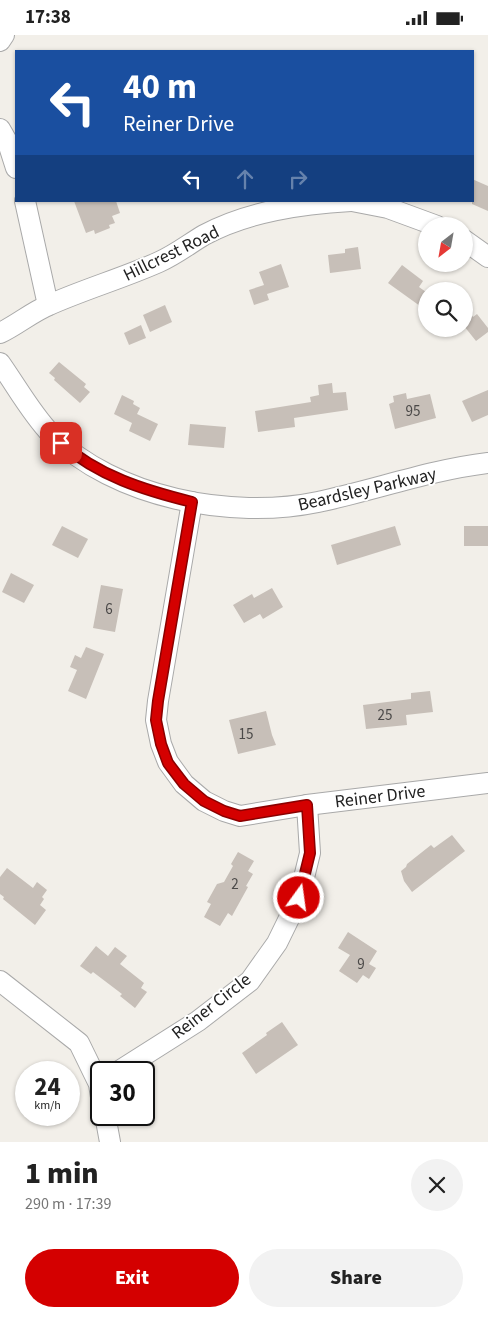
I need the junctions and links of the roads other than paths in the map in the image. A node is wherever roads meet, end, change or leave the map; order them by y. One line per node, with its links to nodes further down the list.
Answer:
1 (4, 35): 2 (street)
2 (0, 41)
3 (0, 129): 4 (street)
4 (15, 165)
5 (25, 202): 11 (street)
6 (339, 202): 11 (street, Hillcrest Road)
7 (356, 202): 8 (street, Hillcrest Road)
8 (418, 219)
9 (473, 246): 10 (street)
10 (488, 257)
11 (48, 305): 12 (street, Hillcrest Road)
12 (0, 333)
13 (0, 363): 15 (street, Beardsley Parkway)
14 (488, 463): 15 (street, Beardsley Parkway)
15 (192, 502): 17 (street, Reiner Drive)
16 (488, 783): 17 (street, Reiner Drive)
17 (307, 805): 19 (street, Reiner Circle)
18 (0, 981): 20 (street)
19 (135, 1061)
20 (90, 1067)
21 (107, 1126): 22 (street)
22 (110, 1142)

